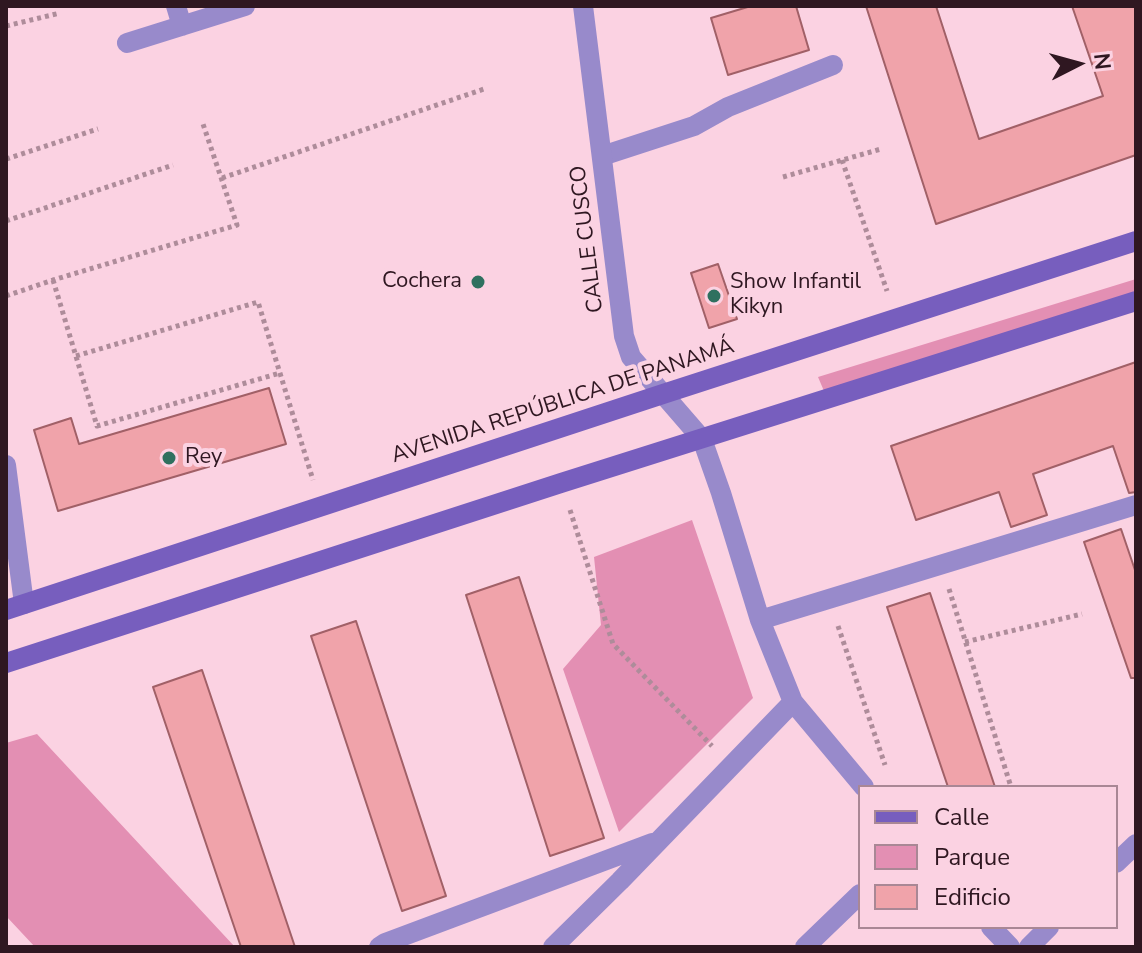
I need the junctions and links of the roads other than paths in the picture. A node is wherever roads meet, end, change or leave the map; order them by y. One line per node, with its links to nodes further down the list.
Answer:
1 (245, 6): 3 (street)
2 (583, 6): 6 (street, CALLE CUSCO)
3 (179, 16): 4 (street)
4 (127, 43)
5 (833, 65): 6 (street)
6 (602, 156): 9 (street, CALLE CUSCO)
7 (1136, 241): 9 (main road, AVENIDA REPÚBLICA DE PANAMÁ)
8 (1136, 301): 10 (main road)
9 (663, 394): 10 (street, CALLE CUSCO); 13 (main road, AVENIDA REPÚBLICA DE PANAMÁ)
10 (702, 439): 14 (street); 15 (main road)
11 (6, 465): 13 (street)
12 (1136, 505): 14 (street)
13 (15, 607)
14 (760, 620): 16 (street)
15 (6, 663)
16 (793, 702): 17 (street); 18 (street)
17 (862, 785)
18 (659, 840): 24 (street); 25 (street)
19 (1136, 844): 20 (street)
20 (1118, 861)
21 (858, 896): 26 (street)
22 (995, 929): 27 (street)
23 (1047, 929): 28 (street)
24 (379, 947)
25 (553, 947)
26 (805, 947)
27 (1010, 947)
28 (1029, 947)

